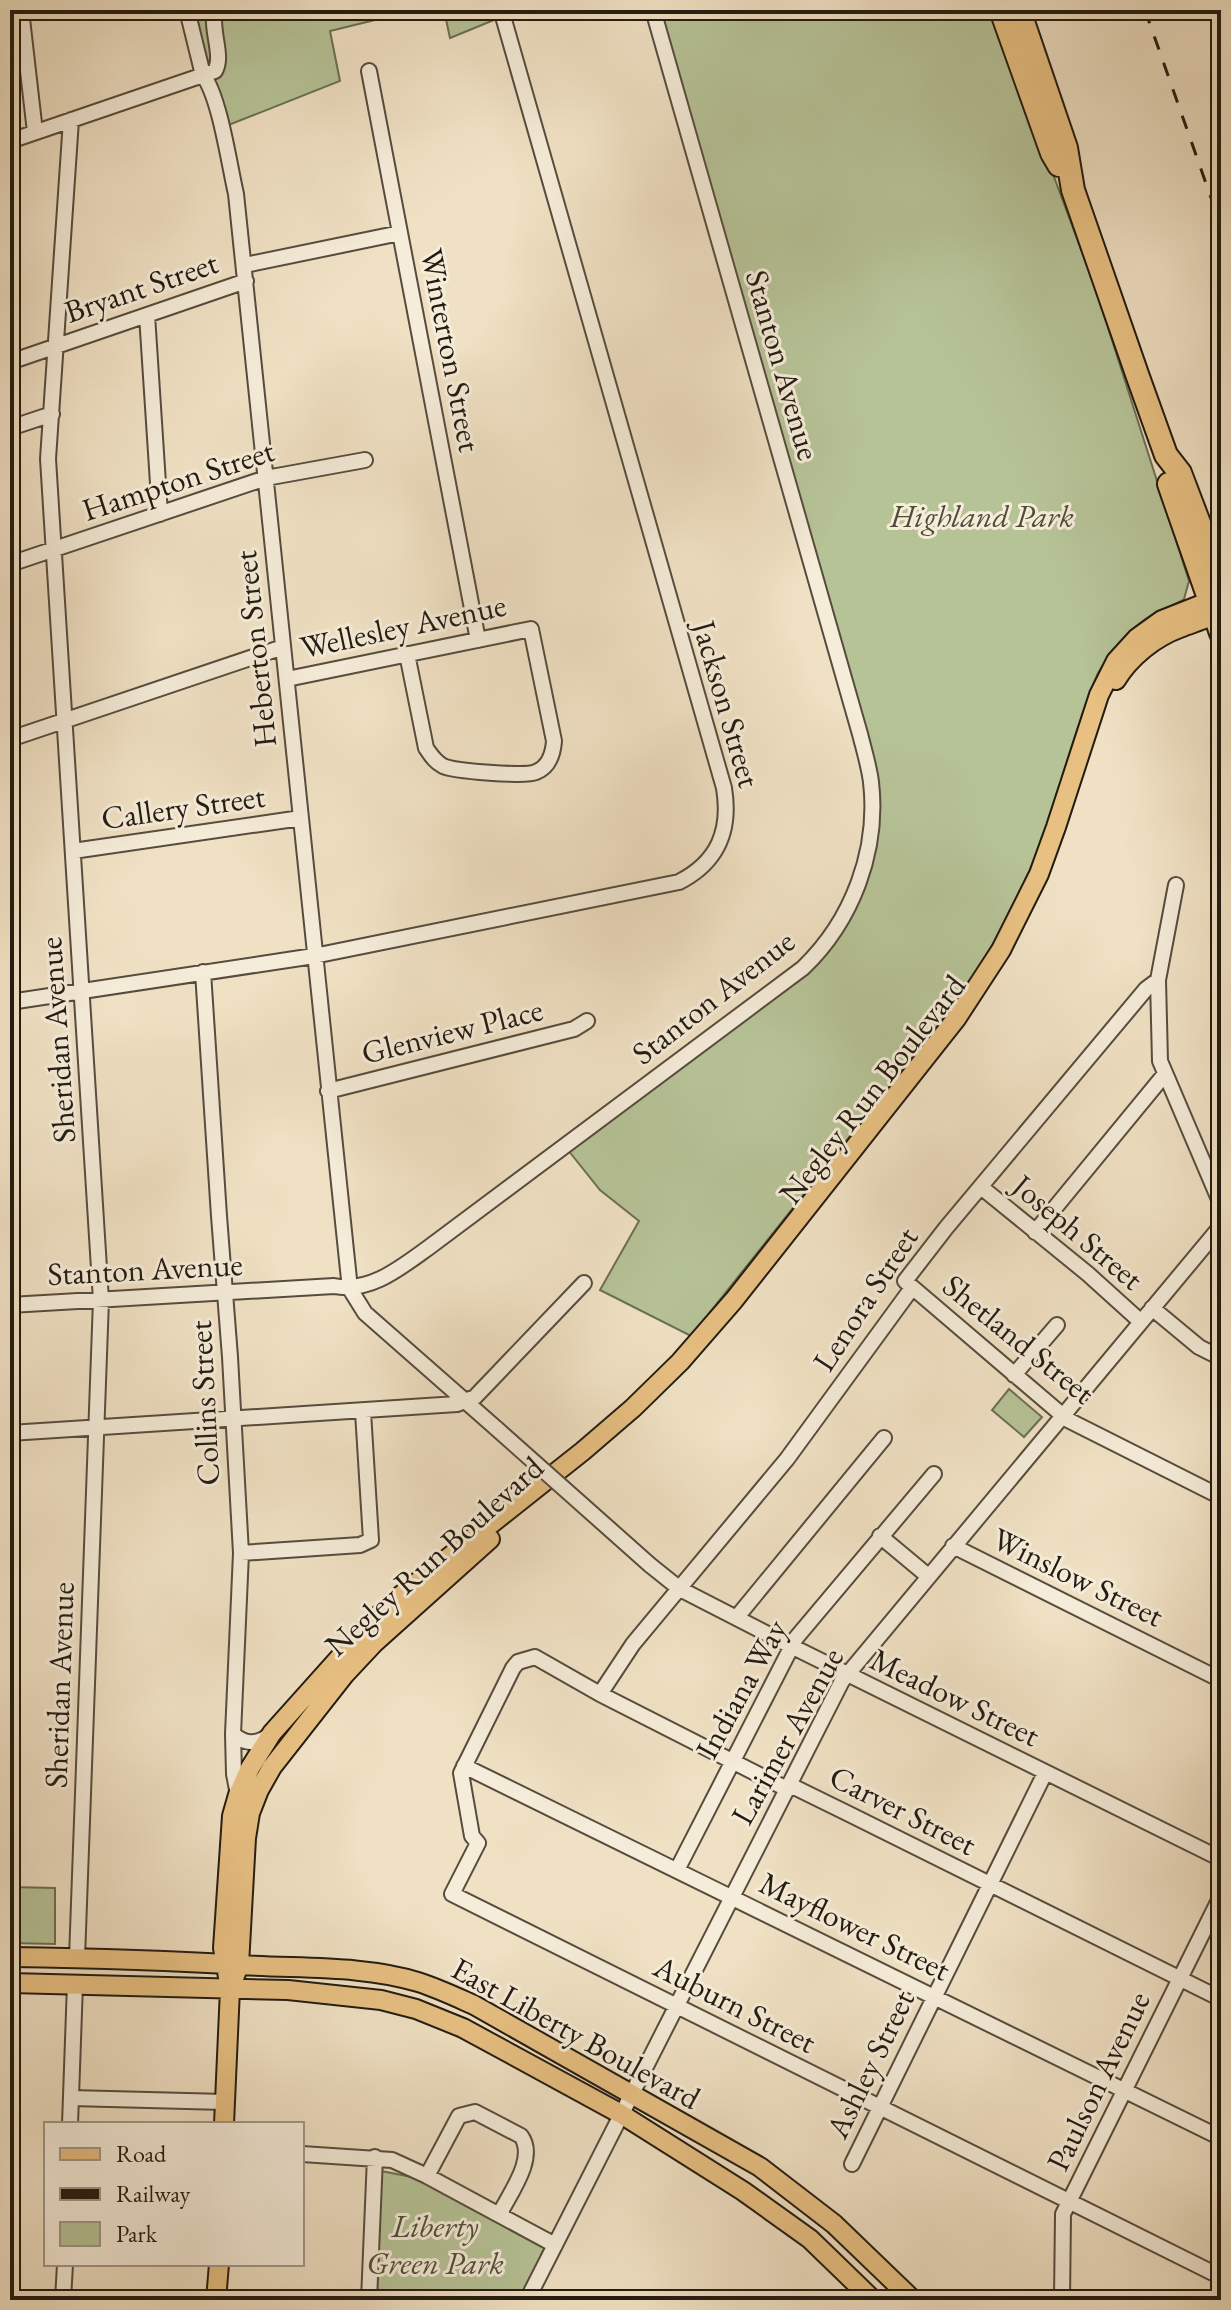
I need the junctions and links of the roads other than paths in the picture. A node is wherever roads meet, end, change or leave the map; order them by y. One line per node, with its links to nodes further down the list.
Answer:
1 (21, 10): 11 (street)
2 (187, 10): 9 (street, Heberton Street)
3 (215, 10): 9 (street)
4 (500, 10): 39 (street, Jackson Street)
5 (653, 10): 53 (street, Stanton Avenue)
6 (1001, 10): 13 (highway)
7 (1019, 10): 13 (highway)
8 (369, 71): 14 (street, Winterton Street)
9 (203, 75): 10 (street); 15 (street, Heberton Street)
10 (71, 120): 11 (street); 18 (street, Sheridan Avenue)
11 (35, 132): 12 (street)
12 (10, 141)
13 (1073, 190): 22 (highway)
14 (400, 233): 15 (street, Bryant Street); 30 (street, Winterton Street)
15 (245, 265): 16 (street, Heberton Street)
16 (246, 281): 17 (street, Bryant Street); 24 (street, Heberton Street)
17 (147, 315): 18 (street, Bryant Street); 25 (street)
18 (56, 346): 19 (street, Bryant Street); 20 (street, Sheridan Avenue)
19 (10, 362)
20 (52, 414): 21 (street); 26 (street, Sheridan Avenue)
21 (10, 428)
22 (1166, 455): 28 (highway); 29 (highway)
23 (365, 460): 24 (street, Hampton Street)
24 (266, 478): 25 (street, Hampton Street); 31 (street, Heberton Street)
25 (160, 514): 26 (street, Hampton Street)
26 (54, 549): 27 (street, Hampton Street); 34 (street, Sheridan Avenue)
27 (10, 564)
28 (1221, 581)
29 (1218, 612): 81 (main road, Negley Run Boulevard); 95 (main road, Negley Run Boulevard)
30 (478, 640): 32 (street, Wellesley Avenue); 32 (street, Wellesley Avenue)
31 (283, 647): 33 (street, Heberton Street); 34 (street, Wellesley Avenue)
32 (407, 654): 33 (street, Wellesley Avenue)
33 (287, 679): 36 (street, Heberton Street)
34 (65, 721): 35 (street, Wellesley Avenue); 37 (street, Sheridan Avenue)
35 (10, 739)
36 (301, 818): 37 (street, Callery Street); 39 (street, Heberton Street)
37 (73, 851): 42 (street, Sheridan Avenue)
38 (1176, 885): 41 (street)
39 (314, 956): 40 (street, Jackson Street); 46 (street, Heberton Street)
40 (203, 972): 42 (street, Jackson Street); 54 (street, Collins Street)
41 (1158, 980): 45 (street); 47 (street, Lenora Street)
42 (82, 990): 43 (street, Jackson Street); 55 (street, Sheridan Avenue)
43 (10, 1002)
44 (587, 1021): 46 (street, Glenview Place)
45 (1165, 1074): 48 (street); 50 (street)
46 (328, 1091): 53 (street, Heberton Street)
47 (981, 1187): 50 (street, Joseph Street); 52 (street, Lenora Street)
48 (1221, 1204)
49 (1221, 1226): 57 (street, Larimer Avenue)
50 (1035, 1232): 58 (street, Joseph Street)
51 (584, 1283): 62 (street)
52 (912, 1288): 61 (street, Shetland Street); 75 (street, Lenora Street)
53 (350, 1289): 54 (street, Stanton Avenue); 62 (street, Meadow Street)
54 (225, 1292): 55 (street, Stanton Avenue); 65 (street, Collins Street)
55 (101, 1300): 56 (street, Stanton Avenue); 66 (street, Sheridan Avenue)
56 (10, 1305)
57 (1152, 1308): 58 (street, Larimer Avenue); 60 (street, Joseph Street)
58 (1140, 1321): 64 (street, Larimer Avenue)
59 (1057, 1325): 61 (street)
60 (1221, 1358)
61 (1014, 1375): 64 (street, Shetland Street)
62 (465, 1401): 63 (street); 75 (street, Meadow Street, bridge)
63 (363, 1412): 65 (street); 73 (street)
64 (1062, 1415): 70 (street, Shetland Street); 72 (street, Larimer Avenue)
65 (232, 1419): 66 (street); 73 (street, Collins Street)
66 (96, 1429): 67 (street); 94 (street, Sheridan Avenue)
67 (10, 1433)
68 (884, 1438): 76 (street)
69 (934, 1474): 71 (street, Indiana Way)
70 (1221, 1497)
71 (880, 1536): 74 (street); 77 (street, Indiana Way)
72 (953, 1546): 74 (street, Larimer Avenue); 79 (street, Winslow Street)
73 (241, 1553): 82 (street, Collins Street)
74 (928, 1576): 78 (street, Larimer Avenue)
75 (680, 1589): 76 (street, Meadow Street); 80 (street, Lenora Street)
76 (737, 1617): 77 (street, Meadow Street)
77 (791, 1646): 78 (street, Meadow Street); 83 (street, Indiana Way)
78 (847, 1675): 85 (street, Meadow Street); 86 (street, Larimer Avenue)
79 (1221, 1680)
80 (600, 1694): 83 (street, Carver Street); 84 (street, Carver Street)
81 (272, 1733): 82 (street); 87 (main road, Negley Run Boulevard)
82 (233, 1734): 87 (street, Collins Street)
83 (733, 1761): 86 (street, Carver Street); 89 (street, Indiana Way)
84 (464, 1766): 89 (street, Mayflower Street); 102 (street, Auburn Street)
85 (1045, 1773): 88 (street, Meadow Street); 90 (street, Ashley Street)
86 (788, 1787): 90 (street, Carver Street); 91 (street, Larimer Avenue)
87 (238, 1795): 95 (main road, Negley Run Boulevard)
88 (1221, 1859)
89 (677, 1870): 91 (street, Mayflower Street)
90 (990, 1885): 96 (street, Carver Street); 100 (street, Ashley Street)
91 (732, 1896): 100 (street, Mayflower Street); 102 (street, Larimer Avenue)
92 (1221, 1896): 96 (street, Paulson Avenue)
93 (10, 1957): 94 (main road, East Liberty Boulevard)
94 (77, 1958): 95 (main road, East Liberty Boulevard)
95 (232, 1964): 99 (main road, Negley Run Boulevard); 104 (main road, East Liberty Boulevard)
96 (1180, 1979): 101 (street, Carver Street); 103 (street, Paulson Avenue)
97 (10, 1983): 98 (main road, East Liberty Boulevard)
98 (75, 1984): 99 (main road, East Liberty Boulevard); 105 (street)
99 (230, 1989): 106 (main road, Negley Run Boulevard); 108 (main road, East Liberty Boulevard)
100 (935, 1996): 103 (street, Mayflower Street); 107 (street, Ashley Street)
101 (1221, 1999)
102 (676, 2006): 104 (street, Larimer Avenue); 107 (street, Auburn Street)
103 (1125, 2090): 111 (street, Mayflower Street); 116 (street, Paulson Avenue)
104 (632, 2095): 108 (street, Larimer Avenue); 127 (main road, East Liberty Boulevard)
105 (71, 2098): 106 (street); 109 (street)
106 (225, 2102): 110 (main road, Negley Run Boulevard)
107 (880, 2107): 114 (street, Ashley Street); 116 (street, Auburn Street)
108 (621, 2114): 118 (street, Larimer Avenue); 126 (main road, East Liberty Boulevard)
109 (70, 2122)
110 (224, 2122)
111 (1221, 2138)
112 (304, 2154): 113 (street)
113 (375, 2157): 115 (street); 124 (street)
114 (852, 2164)
115 (427, 2176): 117 (street); 117 (street)
116 (1069, 2202): 121 (street, Auburn Street); 128 (street, Paulson Avenue)
117 (499, 2215): 118 (street)
118 (555, 2245): 125 (street, Larimer Avenue)
119 (65, 2266): 122 (street)
120 (219, 2266): 123 (main road)
121 (1221, 2277)
122 (63, 2300)
123 (216, 2300)
124 (369, 2300)
125 (527, 2300)
126 (873, 2300)
127 (913, 2300)
128 (1062, 2300)

